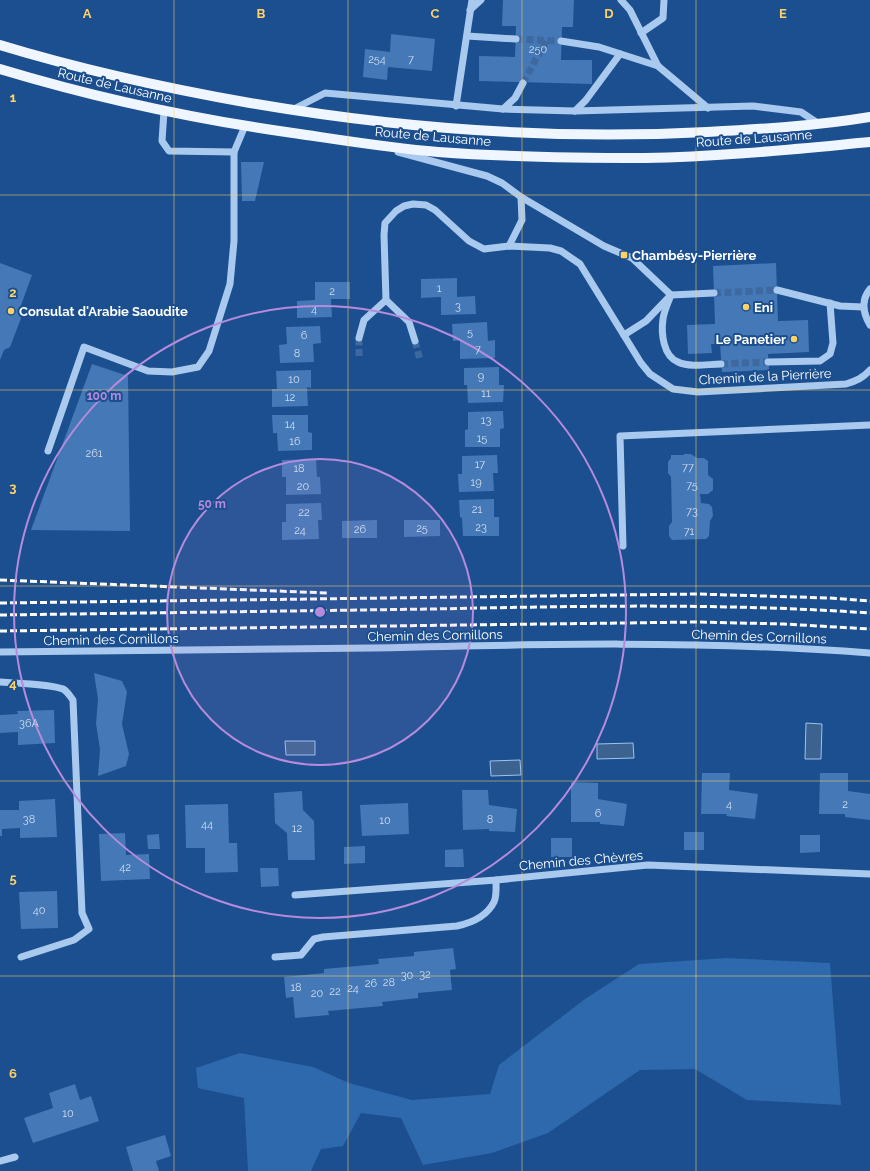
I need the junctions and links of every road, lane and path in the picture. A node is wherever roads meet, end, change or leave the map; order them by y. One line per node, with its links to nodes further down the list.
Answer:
1 (472, 0): 5 (street)
2 (481, 0): 5 (street)
3 (621, 0): 6 (street)
4 (664, 0): 6 (street)
5 (470, 10): 7 (street)
6 (641, 33): 12 (street)
7 (467, 36): 8 (street); 15 (street)
8 (516, 39)
9 (562, 41): 11 (street)
10 (0, 45): 18 (main road, Route de Lausanne)
11 (620, 54): 12 (street); 20 (street)
12 (658, 66): 16 (street)
13 (0, 70): 19 (main road, Route de Lausanne)
14 (523, 83): 17 (street)
15 (456, 106): 17 (street, Route de Lausanne); 18 (street, Route de Lausanne)
16 (708, 108): 20 (street, Route de Lausanne); 22 (street, Route de Lausanne)
17 (503, 109): 20 (street, Route de Lausanne)
18 (292, 110): 22 (main road, Route de Lausanne)
19 (164, 111): 23 (main road, Route de Lausanne); 26 (street)
20 (575, 111)
21 (870, 117): 22 (main road, Route de Lausanne)
22 (819, 124)
23 (245, 126): 25 (main road, Route de Lausanne); 26 (street)
24 (870, 142): 25 (main road, Route de Lausanne)
25 (371, 144): 27 (street)
26 (234, 152): 44 (street)
27 (521, 197): 28 (street); 32 (street)
28 (509, 246): 33 (street, Chemin de la Pierrière); 37 (street, Chemin de la Pierrière)
29 (870, 289): 35 (street)
30 (777, 290): 34 (street)
31 (714, 294): 32 (street)
32 (671, 295): 37 (street); 41 (street)
33 (386, 300): 38 (street); 39 (street)
34 (830, 303): 35 (street); 40 (street)
35 (863, 307): 36 (street)
36 (870, 325)
37 (624, 335): 42 (street, Chemin de la Pierrière)
38 (359, 338)
39 (415, 341)
40 (768, 362)
41 (721, 364)
42 (870, 370)
43 (870, 425): 45 (street)
44 (48, 451)
45 (623, 546)
46 (0, 652): 47 (street, Chemin des Cornillons)
47 (870, 653)
48 (0, 682): 52 (street)
49 (870, 874): 50 (street, Chemin des Chèvres)
50 (496, 880): 51 (street, Chemin des Chèvres); 53 (street)
51 (295, 895)
52 (21, 957)
53 (275, 957)
54 (15, 1157): 55 (street)
55 (0, 1161)

